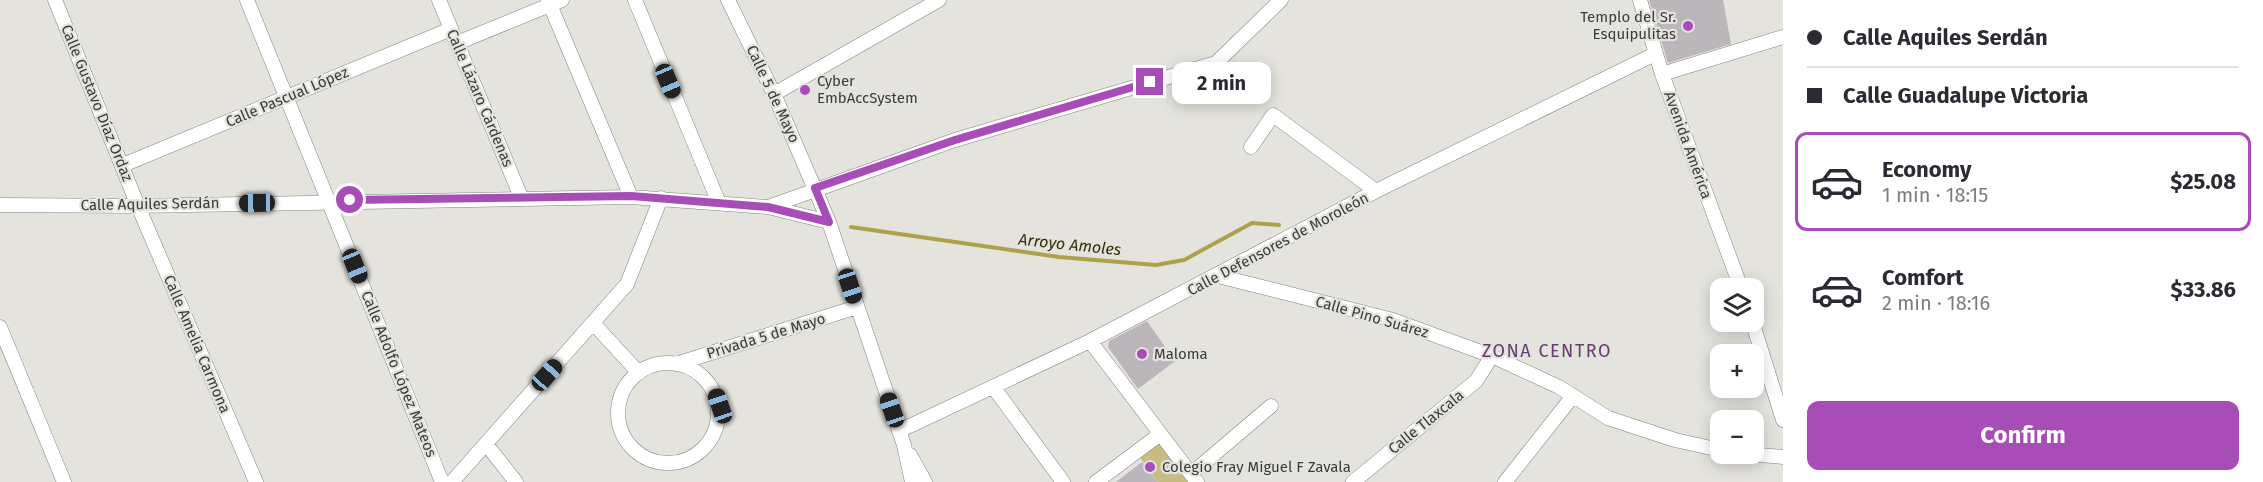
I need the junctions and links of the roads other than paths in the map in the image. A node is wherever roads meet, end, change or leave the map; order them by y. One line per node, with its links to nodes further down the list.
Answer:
1 (55, 0): 18 (street, Calle Gustavo Díaz Ordaz)
2 (247, 0): 16 (street, Calle Adolfo López Mateos)
3 (439, 0): 10 (street, Calle Lázaro Cárdenas)
4 (635, 0): 25 (street)
5 (728, 0): 15 (street, Calle 5 de Mayo)
6 (939, 0): 15 (street)
7 (1281, 0): 19 (street, Calle Aquiles Serdán)
8 (1640, 0): 13 (street, Avenida América)
9 (553, 2): 12 (street); 21 (street)
10 (451, 29): 12 (street, Calle Lázaro Cárdenas); 16 (street, Calle Pascual López)
11 (1783, 37): 14 (street)
12 (457, 43): 22 (street, Calle Lázaro Cárdenas)
13 (1655, 54): 14 (street, Avenida América); 20 (street, Calle Defensores de Moroleón)
14 (1662, 74): 31 (street, Avenida América)
15 (774, 94): 19 (street, Calle 5 de Mayo)
16 (286, 98): 18 (street, Calle Pascual López); 24 (street, Calle Adolfo López Mateos)
17 (1251, 147): 20 (street)
18 (123, 165): 27 (street, Calle Gustavo Díaz Ordaz)
19 (815, 188): 28 (street, Calle Aquiles Serdán); 29 (street, Calle 5 de Mayo)
20 (1377, 191): 30 (street, Calle Defensores de Moroleón)
21 (631, 196): 22 (street, Calle Aquiles Serdán); 23 (street, Calle Aquiles Serdán)
22 (521, 197): 24 (street, Calle Aquiles Serdán)
23 (661, 198): 25 (street, Calle Aquiles Serdán); 33 (street)
24 (329, 201): 27 (street, Calle Aquiles Serdán); 54 (street, Calle Adolfo López Mateos)
25 (719, 203): 28 (street, Calle Aquiles Serdán)
26 (0, 205): 27 (street, Calle Aquiles Serdán)
27 (138, 206): 53 (street, Calle Amelia Carmona)
28 (768, 207): 29 (street, Calle Aquiles Serdán)
29 (829, 222): 32 (street, Calle 5 de Mayo)
30 (1218, 276): 36 (street, Calle Defensores de Moroleón); 37 (street, Calle Pino Suárez)
31 (1737, 278)
32 (857, 307): 38 (street, Privada 5 de Mayo); 44 (street, Calle 5 de Mayo)
33 (593, 323): 39 (street); 46 (street)
34 (0, 327): 52 (street)
35 (1755, 332): 43 (street)
36 (1090, 341): 40 (street, Calle Defensores de Moroleón); 45 (street)
37 (1492, 357): 41 (street, Calle Pino Suárez); 59 (street, Calle Tlaxcala)
38 (675, 364): 39 (street, Privada 5 de Mayo); 39 (street, Privada 5 de Mayo)
39 (639, 373)
40 (994, 388): 44 (street, Calle Defensores de Moroleón); 57 (street)
41 (1573, 396): 47 (street, Calle Pino Suárez); 60 (street)
42 (1271, 406): 50 (street)
43 (1783, 420)
44 (899, 431): 51 (street, Calle 5 de Mayo)
45 (1160, 435): 50 (street); 58 (street)
46 (486, 444): 55 (street); 56 (street)
47 (1710, 448)
48 (1764, 455): 49 (street)
49 (1783, 457)
50 (1194, 478)
51 (914, 479)
52 (64, 482)
53 (256, 482)
54 (442, 482)
55 (452, 482)
56 (516, 482)
57 (1063, 482)
58 (1096, 482)
59 (1353, 482)
60 (1505, 482)

